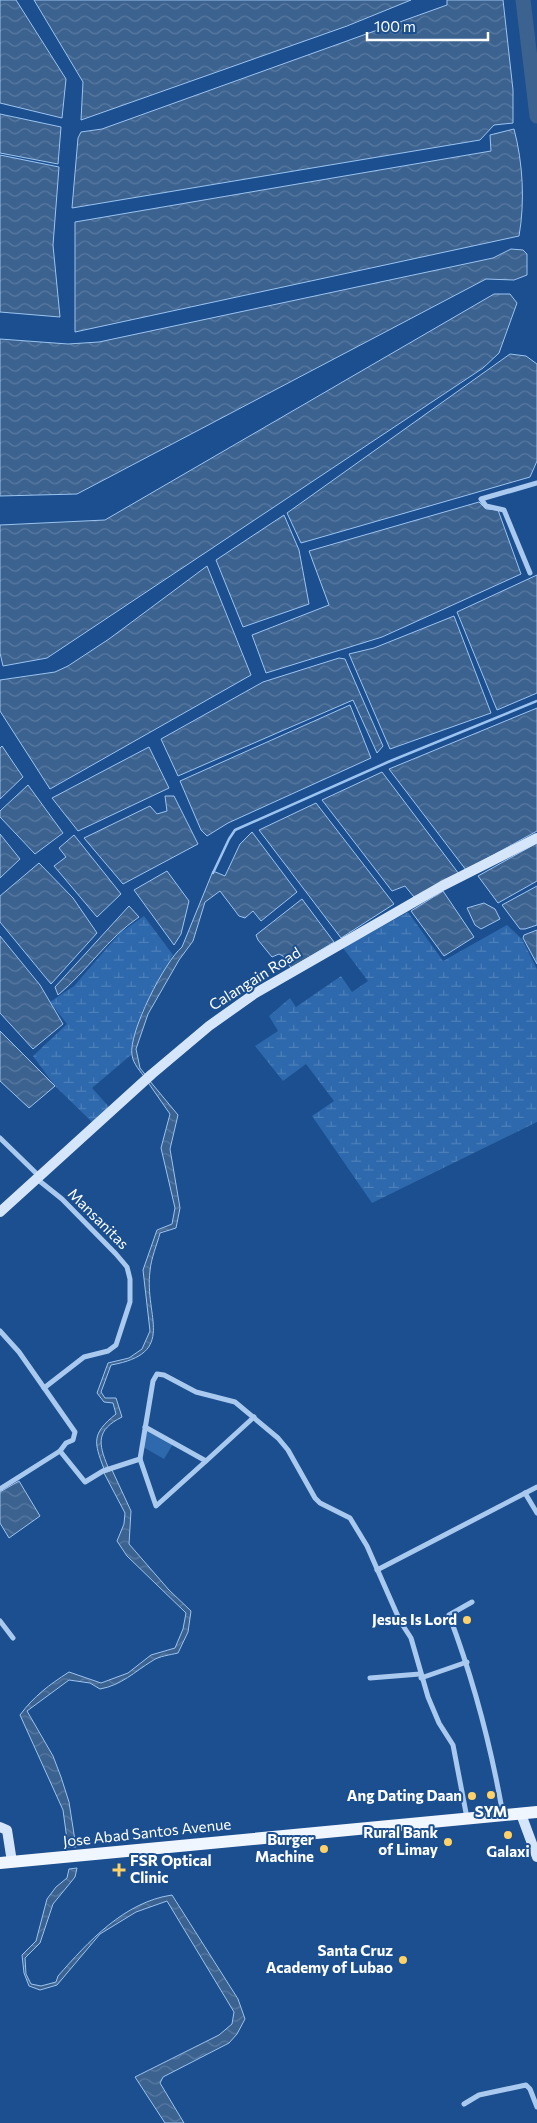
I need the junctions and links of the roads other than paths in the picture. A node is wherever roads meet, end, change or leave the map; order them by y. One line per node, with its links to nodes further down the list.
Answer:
1 (537, 483): 2 (street)
2 (530, 573)
3 (537, 838): 5 (street, Calangain Road)
4 (0, 1138): 5 (street)
5 (38, 1178): 6 (street, Calangain Road); 8 (street, Mansanitas)
6 (0, 1212)
7 (0, 1331): 8 (street)
8 (44, 1388): 11 (street)
9 (254, 1418): 10 (street); 13 (street); 18 (street)
10 (145, 1427): 12 (street); 13 (street)
11 (60, 1451): 12 (street); 15 (street)
12 (140, 1459): 13 (street)
13 (206, 1461)
14 (537, 1487): 16 (street)
15 (0, 1489)
16 (525, 1493): 17 (street); 18 (street)
17 (537, 1513)
18 (377, 1570): 23 (street)
19 (472, 1602): 22 (street)
20 (0, 1621): 21 (street)
21 (13, 1638)
22 (467, 1662): 23 (street); 27 (street)
23 (420, 1676): 24 (street); 28 (street)
24 (370, 1678)
25 (537, 1812): 26 (main road, Jose Abad Santos Avenue)
26 (521, 1814): 27 (main road, Jose Abad Santos Avenue); 30 (street)
27 (503, 1815): 28 (main road, Jose Abad Santos Avenue)
28 (467, 1819): 31 (main road, Jose Abad Santos Avenue)
29 (0, 1827): 31 (street)
30 (537, 1857)
31 (6, 1863)
32 (464, 2104): 33 (street)
33 (537, 2107)

